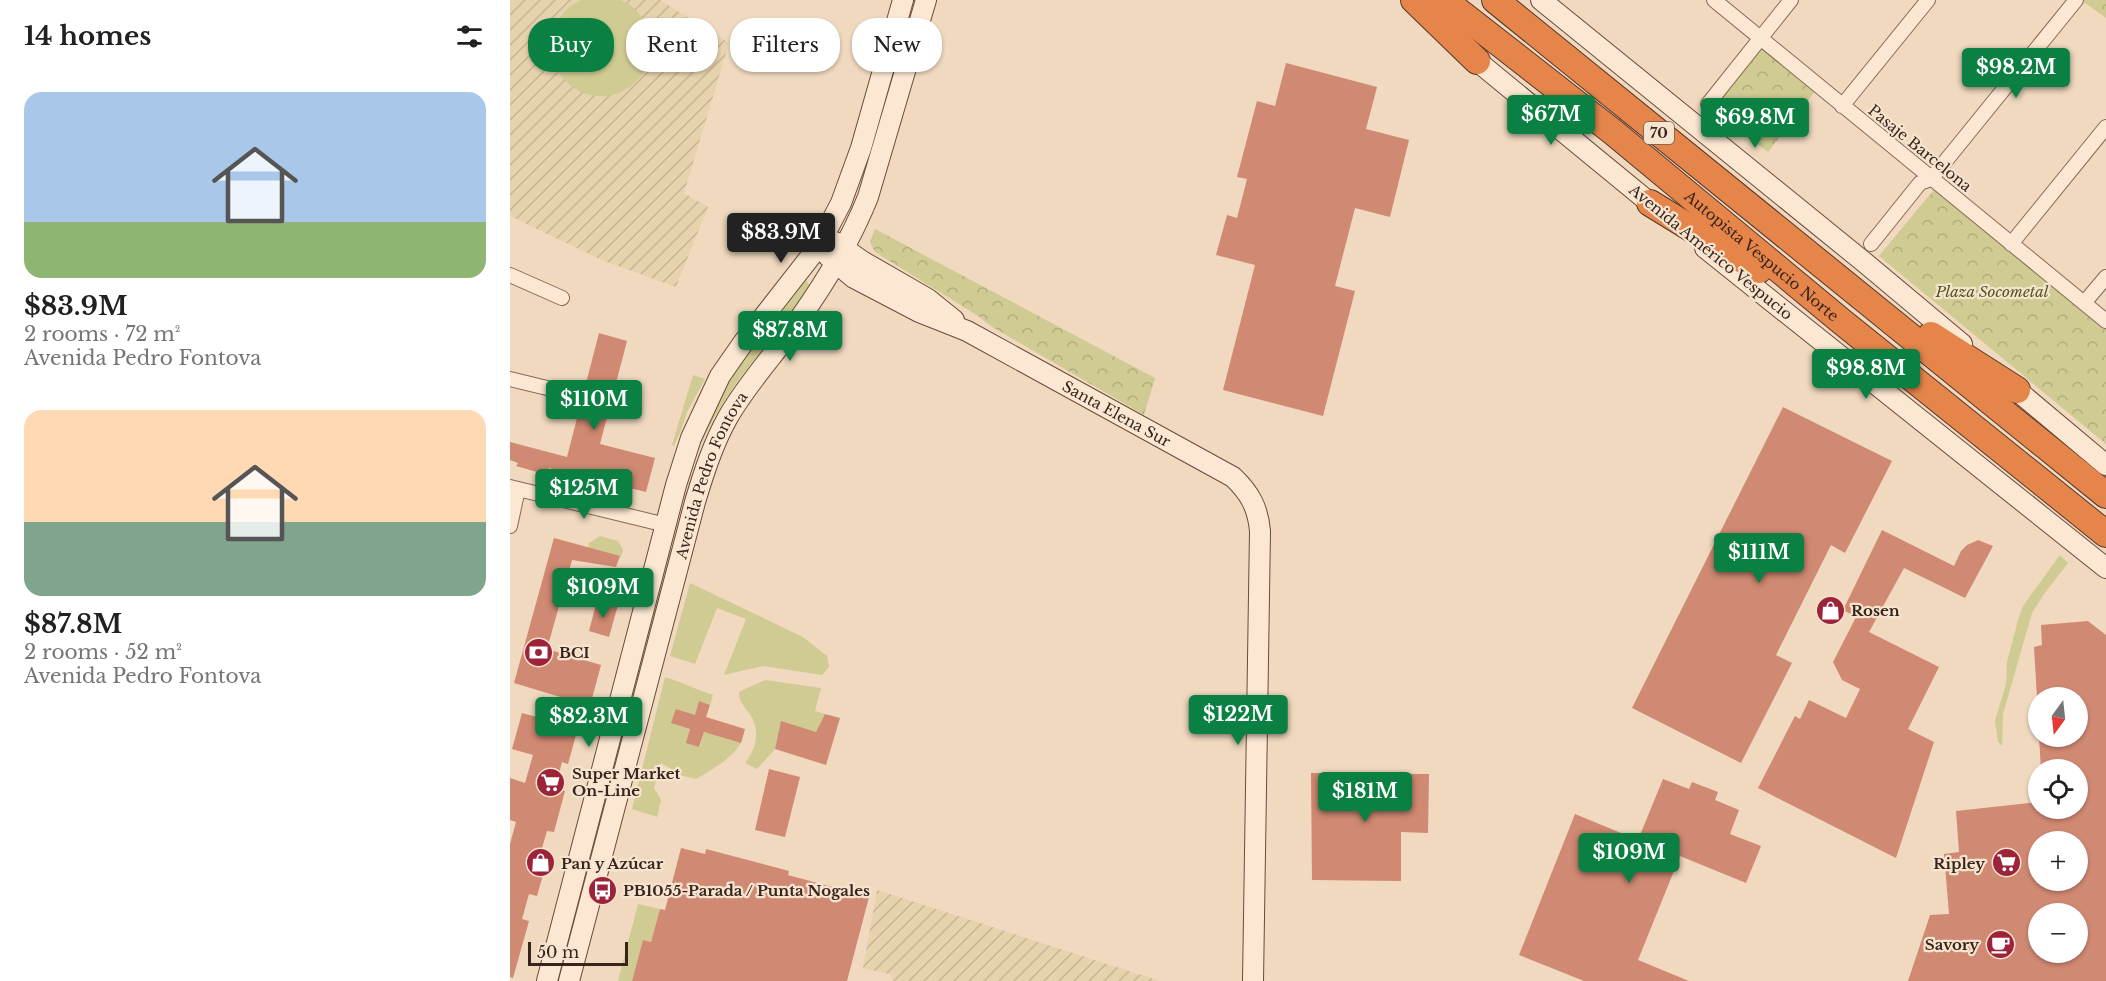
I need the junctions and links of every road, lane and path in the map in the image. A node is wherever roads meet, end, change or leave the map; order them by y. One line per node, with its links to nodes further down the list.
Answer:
1 (903, 0): 19 (street, Avenida Pedro Fontova)
2 (926, 0): 22 (street, Avenida Pedro Fontova)
3 (1403, 0): 13 (street, Avenida Américo Vespucio)
4 (1414, 0): 13 (highway)
5 (1444, 0): 29 (highway, Autopista Vespucio Norte / 70)
6 (1496, 0): 23 (highway, Autopista Vespucio Norte / 70)
7 (1541, 0): 34 (street)
8 (1713, 0): 12 (street, Pasaje Barcelona)
9 (1791, 0): 12 (street)
10 (1928, 0): 15 (street)
11 (2076, 0): 17 (street)
12 (1760, 38): 14 (street); 15 (street, Pasaje Barcelona)
13 (1477, 61): 18 (street, Avenida Américo Vespucio)
14 (1708, 104)
15 (1842, 106): 17 (street, Pasaje Barcelona)
16 (2106, 127): 21 (street)
17 (1931, 179): 20 (street); 21 (street, Pasaje Barcelona)
18 (1650, 203): 29 (highway); 41 (street, Avenida Américo Vespucio)
19 (822, 241): 22 (street, Santa Elena Sur); 28 (street, Avenida Pedro Fontova)
20 (1871, 244)
21 (2011, 244): 27 (street, Pasaje Barcelona)
22 (840, 256): 31 (street, Avenida Pedro Fontova); 44 (street, Santa Elena Sur)
23 (1822, 266): 34 (highway); 37 (highway, Autopista Vespucio Norte / 70)
24 (510, 274): 26 (street)
25 (2106, 277): 27 (street)
26 (562, 298)
27 (2084, 303): 30 (street, Pasaje Barcelona)
28 (762, 318): 31 (street); 38 (street, Avenida Pedro Fontova)
29 (1841, 321): 40 (highway, Autopista Vespucio Norte / 70)
30 (2106, 321)
31 (784, 339): 43 (street, Avenida Pedro Fontova)
32 (510, 379): 33 (street)
33 (548, 388)
34 (2017, 390): 35 (street)
35 (2106, 465)
36 (514, 488): 38 (street); 39 (street)
37 (2106, 495)
38 (666, 525): 42 (street, Avenida Pedro Fontova)
39 (510, 526)
40 (2106, 534)
41 (2106, 568)
42 (547, 981)
43 (569, 981)
44 (1253, 981)

